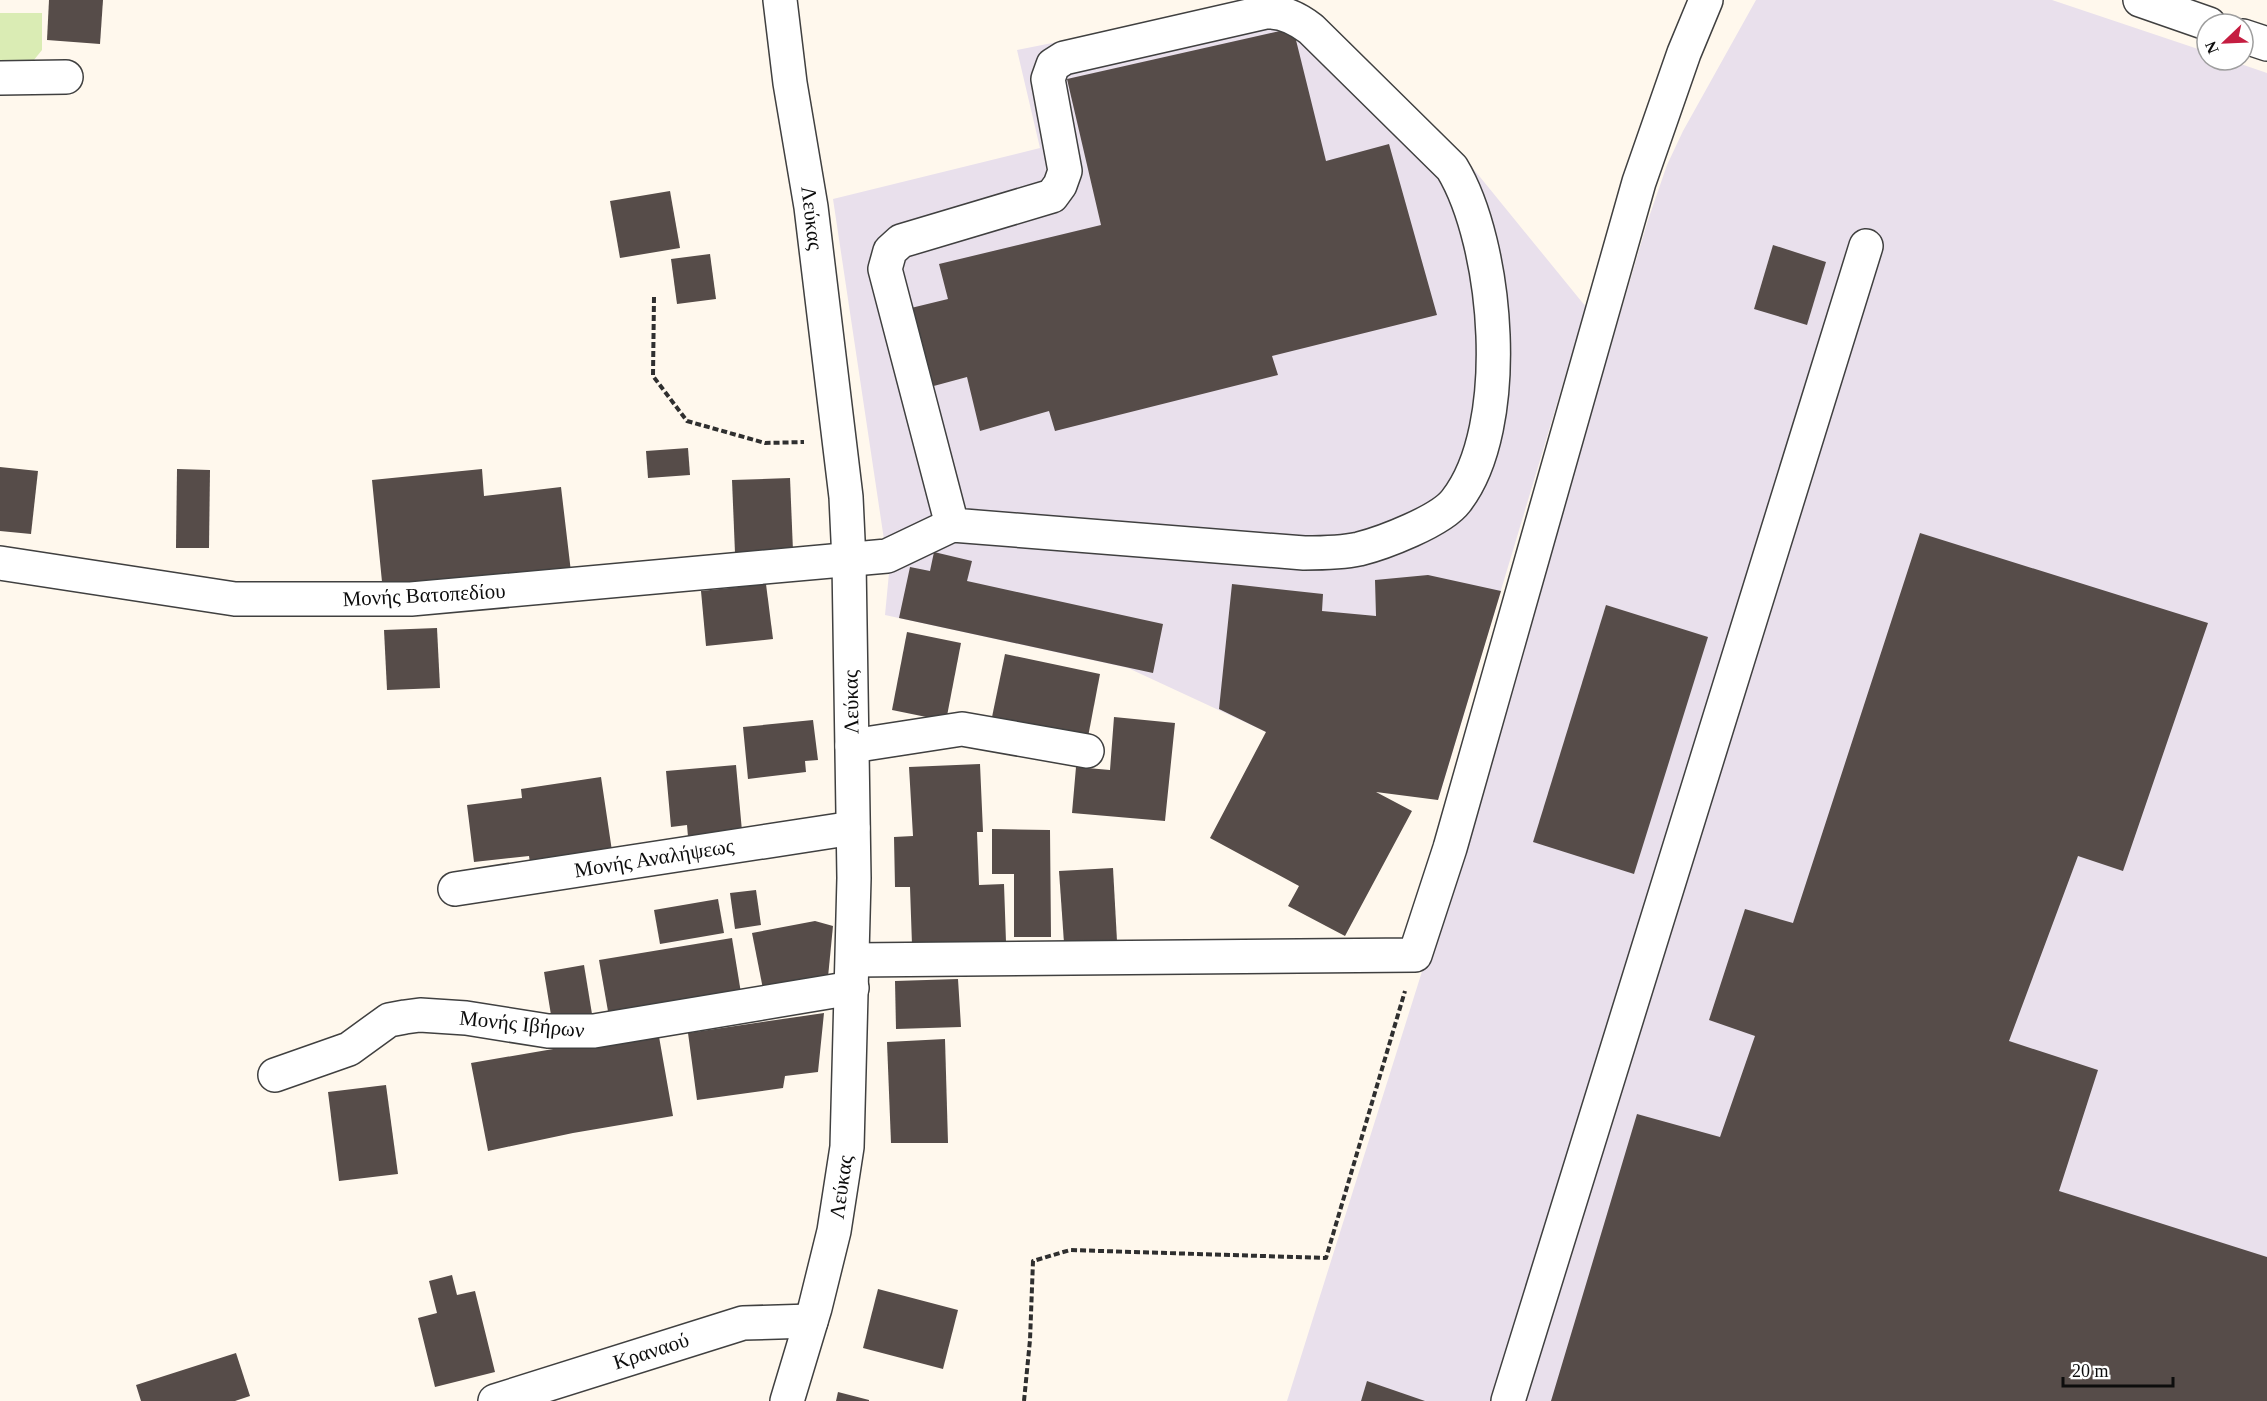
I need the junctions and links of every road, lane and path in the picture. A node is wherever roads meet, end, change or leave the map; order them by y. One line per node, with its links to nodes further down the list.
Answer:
1 (780, 0): 9 (street, Λεύκας)
2 (1706, 0): 17 (street)
3 (2140, 0): 4 (street)
4 (2195, 19)
5 (66, 77): 6 (street)
6 (0, 78)
7 (1866, 246): 24 (street)
8 (654, 297): 9 (path)
9 (840, 441): 11 (street, Λεύκας)
10 (952, 525): 10 (street); 11 (street, Μονής Βατοπεδίου)
11 (849, 561): 12 (street, Μονής Βατοπεδίου); 13 (street, Λεύκας)
12 (0, 563)
13 (852, 746): 14 (street); 15 (street, Λεύκας)
14 (1087, 751)
15 (853, 828): 16 (street, Μονής Αναλήψεως); 18 (street, Λεύκας)
16 (455, 889)
17 (1415, 955): 18 (street, Μονής Ιβήρων); 23 (path)
18 (853, 974): 19 (street, Μονής Ιβήρων); 20 (street, Λεύκας)
19 (275, 1075)
20 (811, 1321): 21 (street, Κραναού); 22 (street, Λεύκας)
21 (495, 1401)
22 (787, 1401)
23 (1024, 1401)
24 (1508, 1401)

